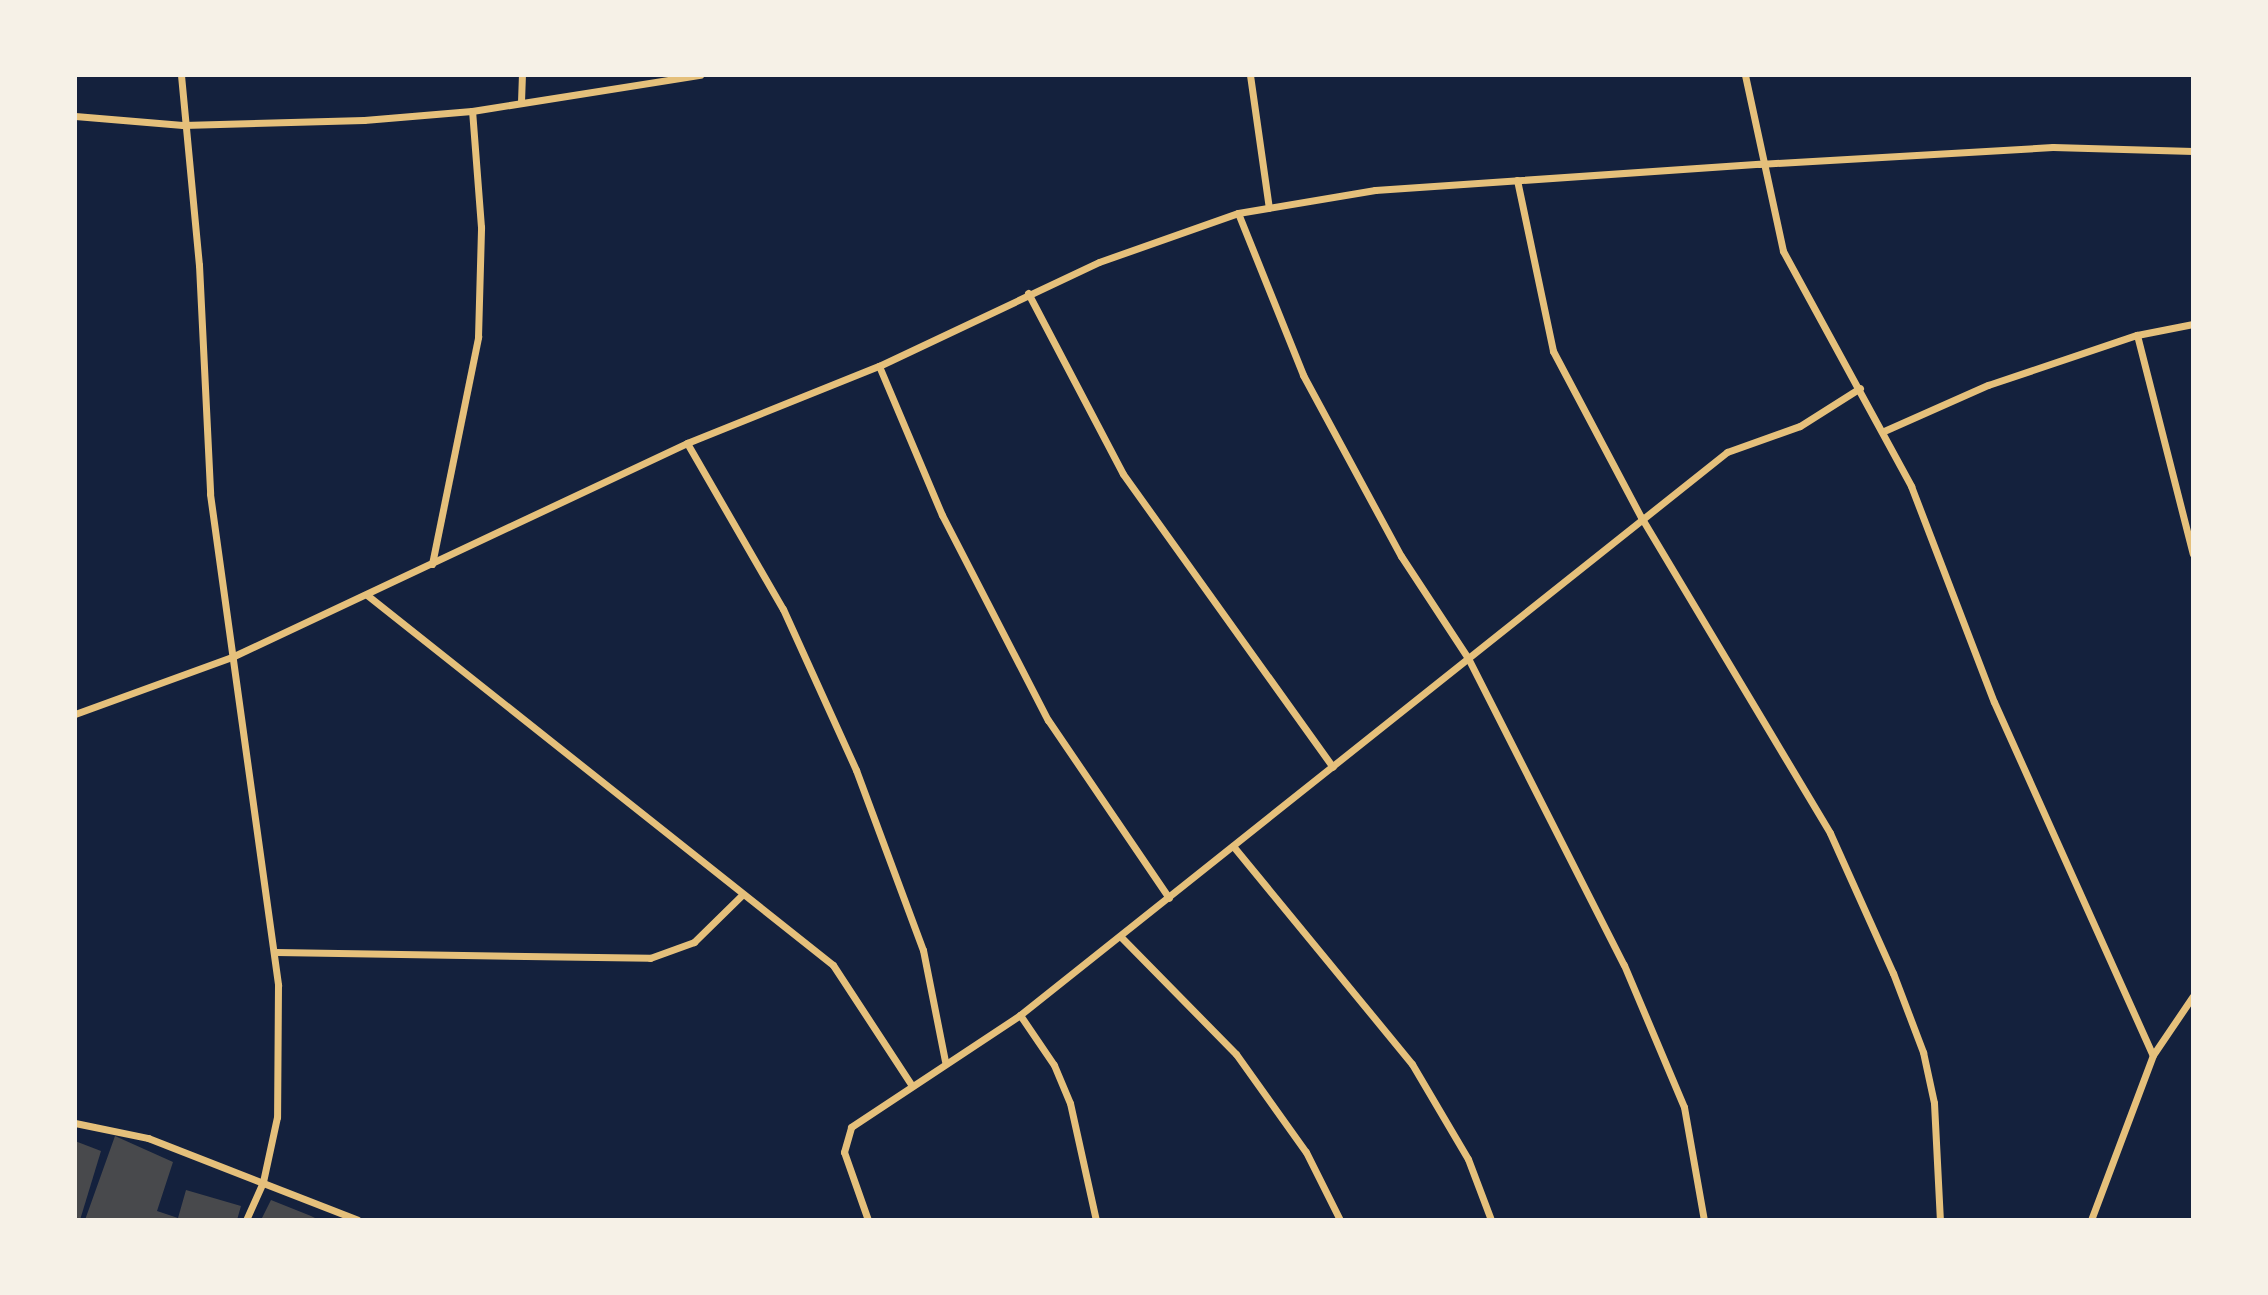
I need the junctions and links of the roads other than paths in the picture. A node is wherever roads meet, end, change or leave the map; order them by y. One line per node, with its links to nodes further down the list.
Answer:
1 (181, 75): 10 (street)
2 (522, 75): 7 (street)
3 (700, 75): 6 (street)
4 (1250, 75): 14 (street)
5 (1745, 75): 12 (street)
6 (677, 78): 7 (street)
7 (521, 102): 8 (street)
8 (472, 111): 10 (street); 25 (street)
9 (75, 116): 10 (street)
10 (183, 125): 27 (street)
11 (2193, 151): 12 (street)
12 (1759, 163): 13 (street); 20 (street)
13 (1517, 180): 14 (street); 23 (street)
14 (1269, 208): 15 (street)
15 (1238, 213): 16 (street); 28 (street)
16 (1028, 293): 19 (street); 30 (street)
17 (2193, 324): 18 (street)
18 (2137, 335): 21 (street); 24 (street)
19 (879, 366): 22 (street); 33 (street)
20 (1860, 388): 21 (street); 23 (street)
21 (1884, 431): 38 (street)
22 (687, 443): 25 (street); 39 (street)
23 (1641, 517): 28 (street); 50 (street)
24 (2193, 554)
25 (432, 564): 26 (street)
26 (367, 595): 27 (street); 32 (street)
27 (234, 656): 29 (street); 35 (street)
28 (1468, 658): 30 (street); 49 (street)
29 (75, 714)
30 (1333, 767): 31 (street)
31 (1233, 846): 33 (street); 48 (street)
32 (741, 896): 35 (street); 40 (street)
33 (1169, 898): 34 (street)
34 (1121, 937): 37 (street); 47 (street)
35 (276, 952): 42 (street)
36 (2193, 996): 38 (street)
37 (1020, 1015): 39 (street); 46 (street)
38 (2154, 1055): 51 (street)
39 (945, 1061): 40 (street)
40 (911, 1084): 45 (street)
41 (75, 1123): 42 (street)
42 (263, 1182): 43 (street); 44 (street)
43 (246, 1220)
44 (358, 1220)
45 (868, 1220)
46 (1096, 1220)
47 (1340, 1220)
48 (1491, 1220)
49 (1704, 1220)
50 (1940, 1220)
51 (2091, 1220)

